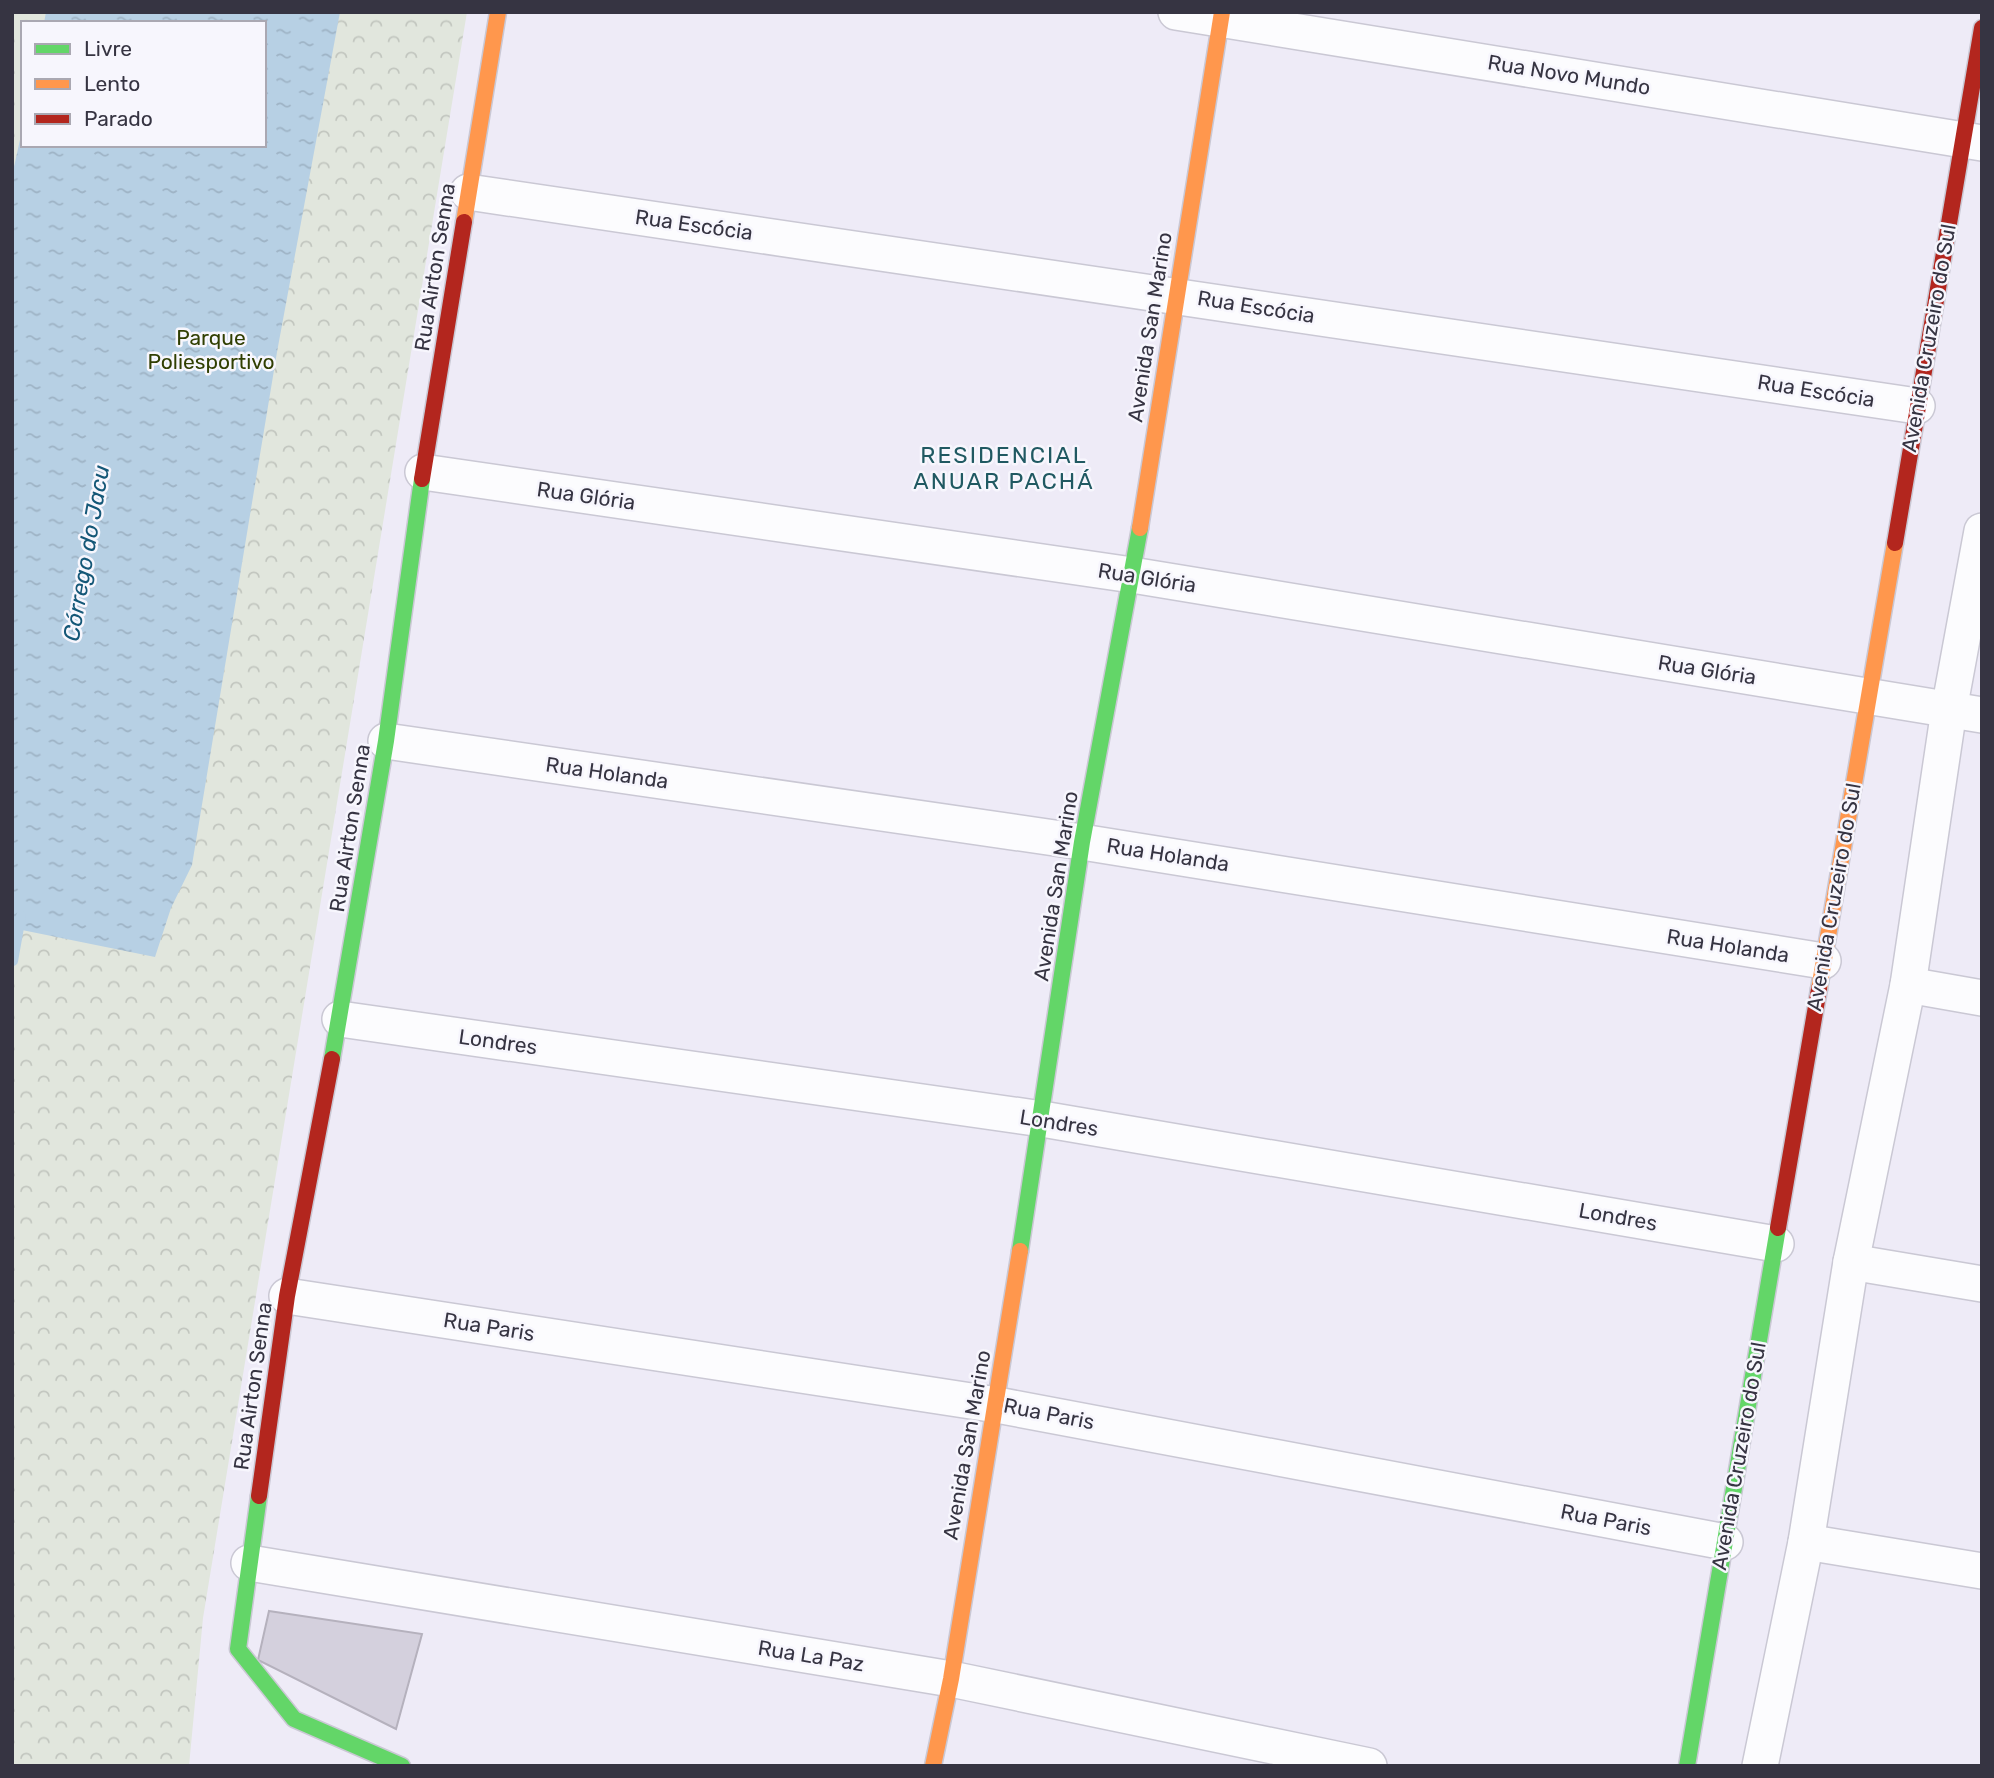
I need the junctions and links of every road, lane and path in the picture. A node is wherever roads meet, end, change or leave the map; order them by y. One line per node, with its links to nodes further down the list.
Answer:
1 (498, 12): 6 (street, Rua Airton Senna)
2 (1176, 12): 3 (street, Rua Novo Mundo)
3 (1221, 15): 5 (street, Rua Novo Mundo); 7 (street, Avenida San Marino)
4 (1982, 28): 5 (street, Avenida Cruzeiro do Sul)
5 (1972, 141): 8 (street, Avenida Cruzeiro do Sul)
6 (468, 192): 7 (street, Rua Escócia); 9 (street, Rua Airton Senna)
7 (1176, 295): 8 (street, Rua Escócia); 11 (street, Avenida San Marino)
8 (1917, 406): 12 (street, Avenida Cruzeiro do Sul)
9 (424, 472): 11 (street, Rua Glória); 14 (street, Rua Airton Senna)
10 (1982, 531): 13 (street)
11 (1132, 576): 12 (street, Rua Glória); 15 (street, Avenida San Marino)
12 (1869, 696): 13 (street, Rua Glória); 16 (street, Avenida Cruzeiro do Sul)
13 (1965, 712): 17 (street)
14 (386, 741): 15 (street, Rua Holanda); 19 (street, Rua Airton Senna)
15 (1082, 842): 16 (street, Rua Holanda); 20 (street, Avenida San Marino)
16 (1824, 961): 21 (street, Avenida Cruzeiro do Sul)
17 (1908, 985): 18 (street); 22 (street)
18 (1982, 998)
19 (340, 1019): 20 (street, Londres); 24 (street, Rua Airton Senna)
20 (1042, 1119): 21 (street, Londres); 25 (street, Avenida San Marino)
21 (1776, 1244): 26 (street, Avenida Cruzeiro do Sul)
22 (1852, 1262): 23 (street); 27 (street)
23 (1982, 1284)
24 (287, 1296): 25 (street, Rua Paris); 28 (street, Rua Airton Senna)
25 (997, 1405): 26 (street, Rua Paris); 30 (street, Avenida San Marino)
26 (1725, 1542): 34 (street, Avenida Cruzeiro do Sul)
27 (1806, 1542): 29 (street); 35 (street)
28 (249, 1563): 30 (street, Rua La Paz); 31 (street, Rua Airton Senna)
29 (1982, 1571)
30 (951, 1679): 32 (street, Avenida San Marino); 33 (street, Rua La Paz)
31 (402, 1766)
32 (933, 1766)
33 (1369, 1766)
34 (1687, 1766)
35 (1760, 1766)

